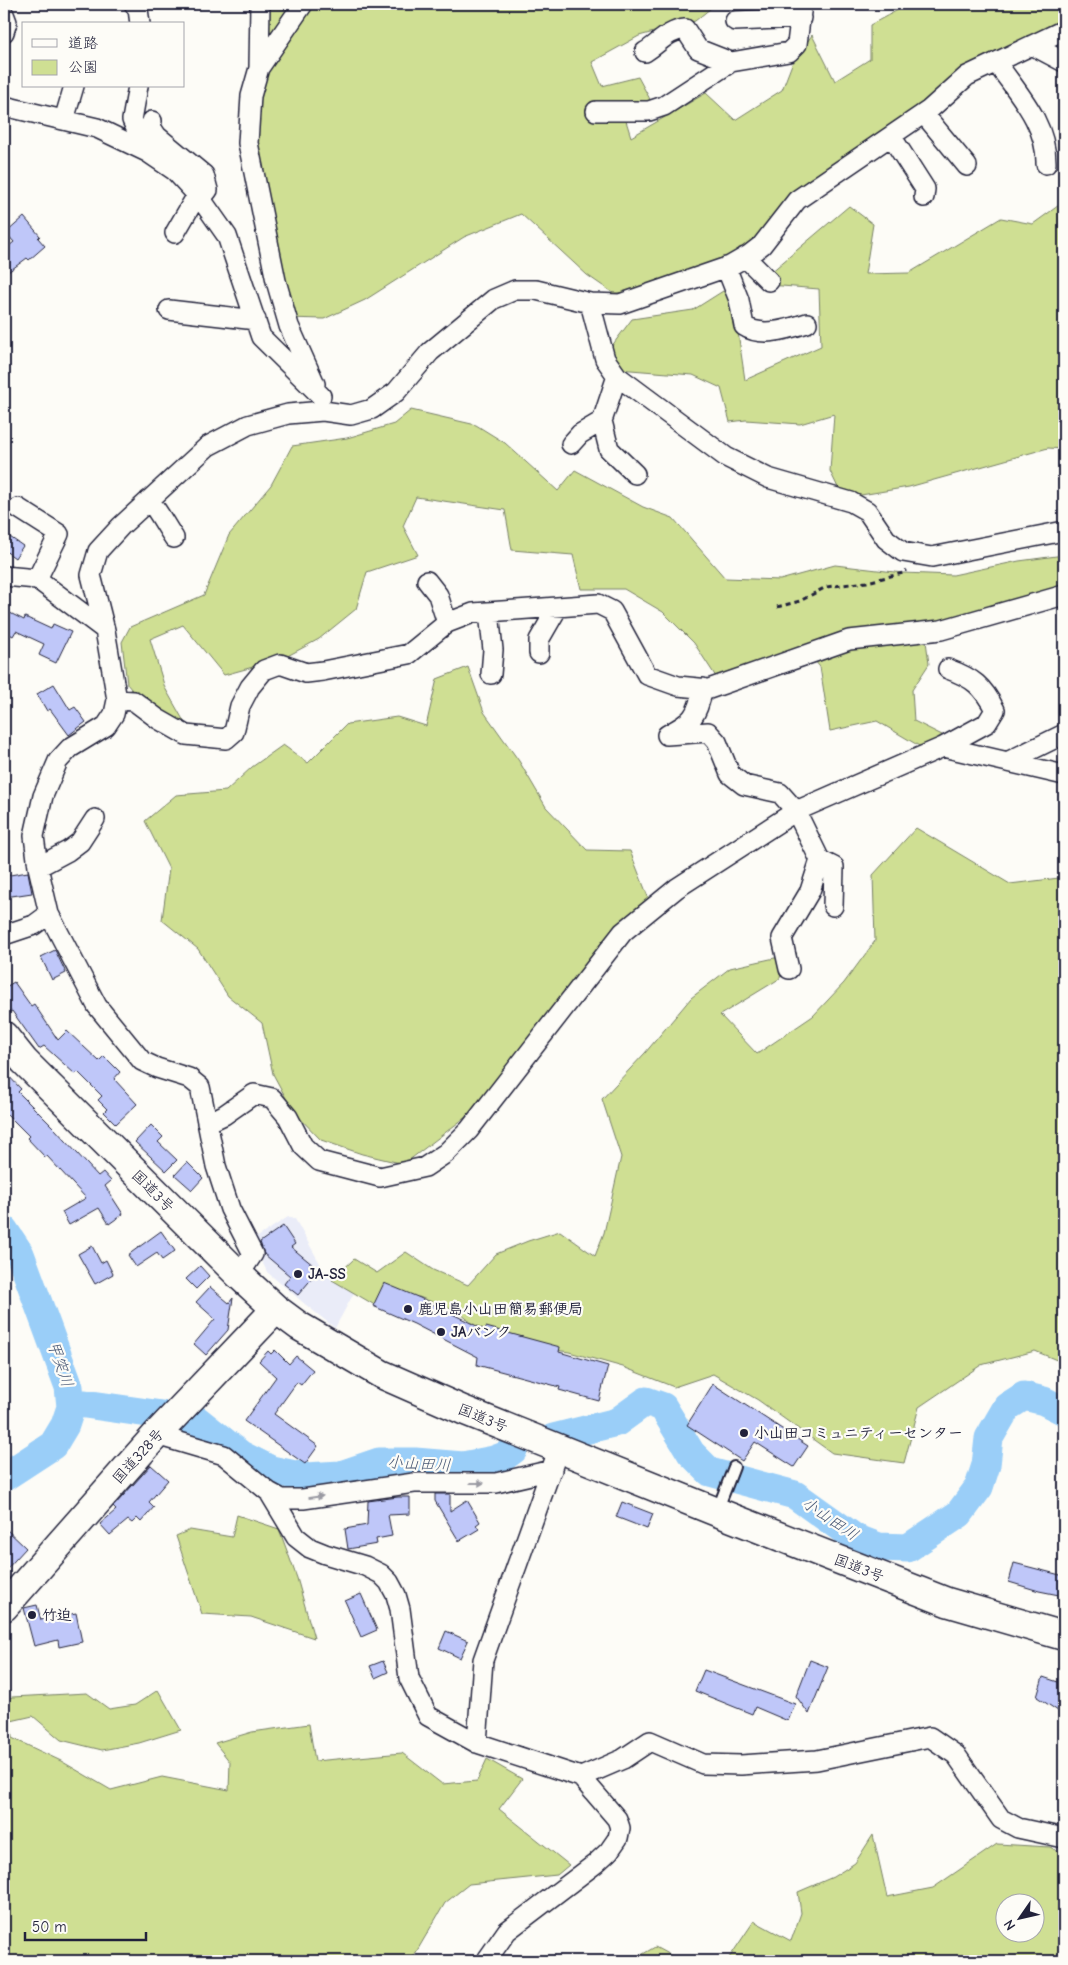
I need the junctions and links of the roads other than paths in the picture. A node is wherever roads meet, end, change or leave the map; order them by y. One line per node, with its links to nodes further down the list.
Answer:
1 (134, 4): 7 (street)
2 (303, 4): 12 (street)
3 (253, 5): 12 (street)
4 (802, 11): 6 (street); 13 (street)
5 (4, 14): 9 (street)
6 (735, 21)
7 (140, 22)
8 (1064, 30): 10 (street)
9 (4, 32)
10 (1032, 45): 14 (street); 15 (street)
11 (645, 52): 13 (street)
12 (259, 60): 38 (street)
13 (731, 62): 19 (street)
14 (996, 62): 20 (street); 25 (street)
15 (1064, 62)
16 (73, 88): 21 (street)
17 (138, 88): 24 (street)
18 (4, 106): 21 (street)
19 (596, 111)
20 (924, 114): 23 (street); 26 (street)
21 (64, 120): 24 (street)
22 (152, 121): 27 (street)
23 (891, 136): 28 (street); 30 (street)
24 (147, 152): 27 (street)
25 (1046, 164)
26 (967, 166)
27 (199, 197): 29 (street); 35 (street)
28 (924, 197)
29 (175, 234)
30 (745, 257): 31 (street); 32 (street)
31 (726, 267): 33 (street); 36 (street)
32 (769, 281)
33 (590, 303): 37 (street); 38 (street)
34 (169, 310): 35 (street)
35 (256, 320): 38 (street)
36 (807, 323)
37 (617, 376): 39 (street); 44 (street)
38 (322, 403): 42 (street)
39 (602, 421): 40 (street); 41 (street)
40 (571, 444)
41 (635, 474)
42 (149, 500): 45 (street); 53 (street)
43 (18, 508): 47 (street)
44 (1064, 531)
45 (163, 533)
46 (4, 576): 47 (street)
47 (37, 578): 53 (street)
48 (427, 581): 52 (street)
49 (1064, 595): 57 (street)
50 (558, 607): 51 (street); 54 (street); 57 (street)
51 (489, 612): 52 (street); 56 (street)
52 (448, 623): 58 (street)
53 (105, 630): 58 (street)
54 (539, 653)
55 (948, 669): 60 (street)
56 (491, 674)
57 (703, 688): 63 (street)
58 (117, 700): 68 (street)
59 (1064, 734): 61 (street)
60 (943, 747): 61 (street); 63 (street)
61 (1009, 761): 62 (street)
62 (1064, 775)
63 (796, 811): 67 (street); 74 (street)
64 (95, 819): 66 (street)
65 (90, 848): 66 (street)
66 (68, 851): 68 (street)
67 (820, 860): 69 (street); 72 (street)
68 (38, 867): 70 (street)
69 (833, 906)
70 (49, 914): 71 (street); 74 (street)
71 (4, 934)
72 (789, 969)
73 (4, 1036): 75 (highway, 国道3号)
74 (207, 1122): 75 (street)
75 (239, 1275): 76 (highway, 国道3号)
76 (276, 1309): 77 (highway, 国道328号); 78 (highway, 国道3号)
77 (160, 1431): 80 (street); 82 (highway, 国道328号)
78 (555, 1459): 80 (street, one-way to 78); 81 (highway, 国道3号); 84 (street)
79 (734, 1467): 81 (lane)
80 (269, 1492): 84 (street)
81 (717, 1512): 83 (highway, 国道3号)
82 (4, 1607)
83 (1064, 1636)
84 (477, 1743): 85 (street)
85 (581, 1777): 86 (street); 87 (street)
86 (1064, 1838)
87 (486, 1961)

